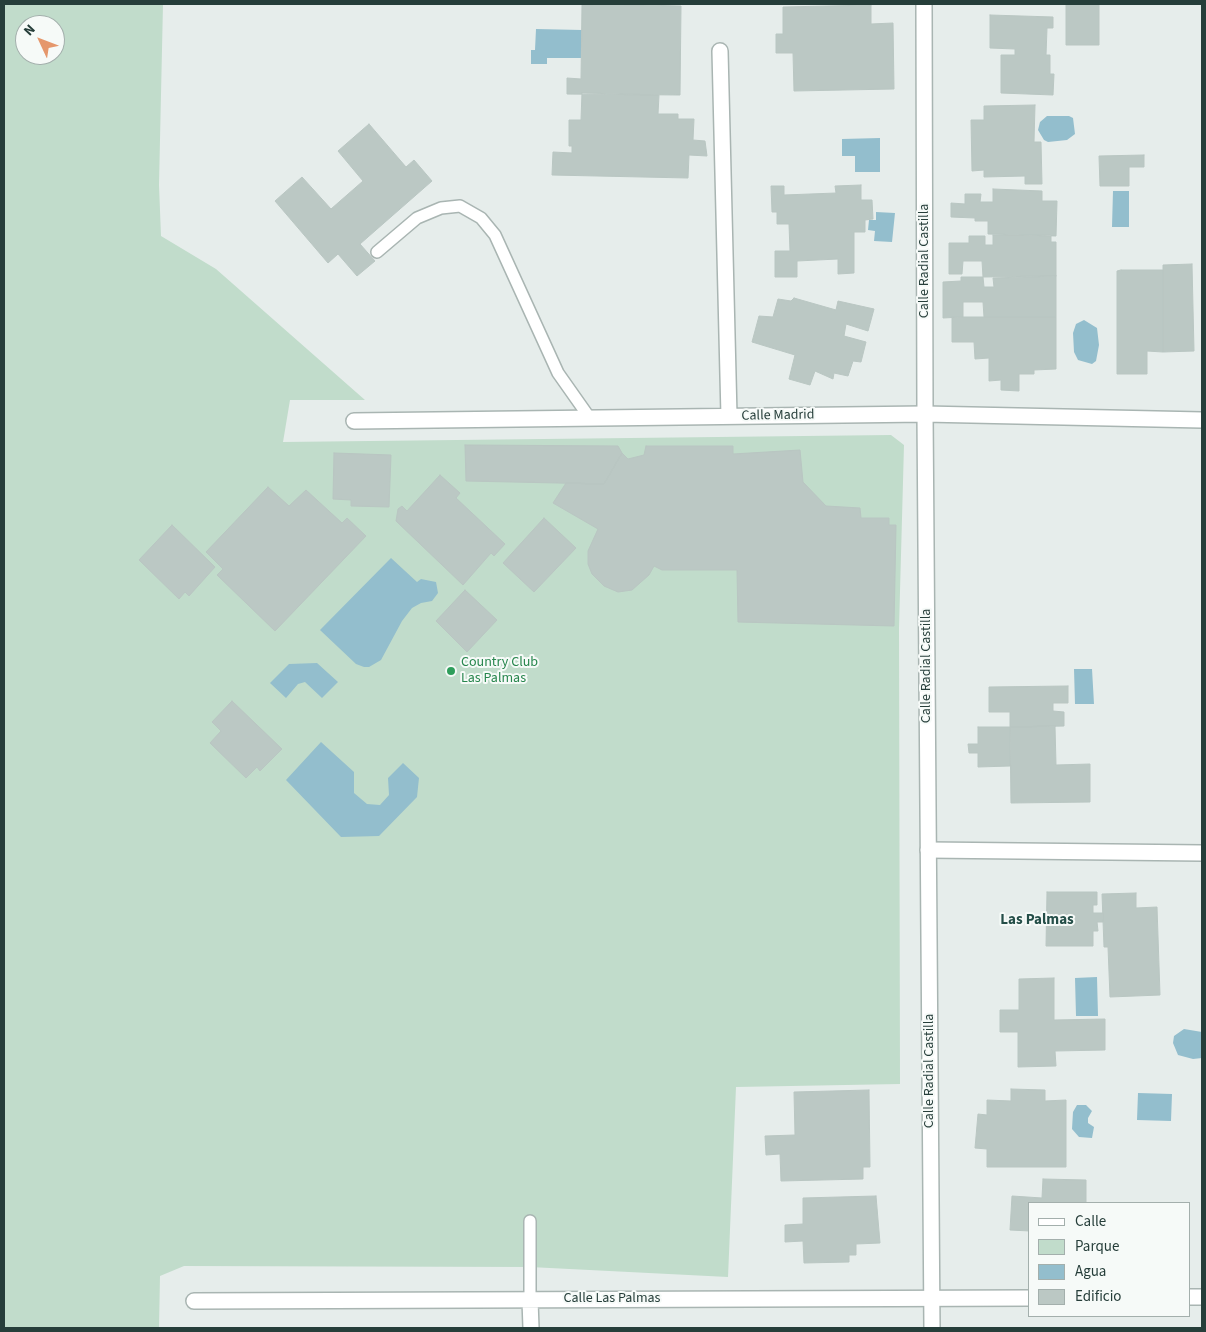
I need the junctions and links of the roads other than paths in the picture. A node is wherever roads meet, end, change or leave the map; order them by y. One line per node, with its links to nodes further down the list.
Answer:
1 (924, 4): 4 (street, Calle Radial Castilla)
2 (720, 51): 6 (street)
3 (377, 252): 5 (lane)
4 (925, 414): 6 (street, Calle Madrid); 7 (street, Calle Madrid); 9 (street, Calle Radial Castilla)
5 (589, 416): 6 (street, Calle Madrid); 8 (street, Calle Madrid)
6 (729, 416)
7 (1202, 420)
8 (354, 421)
9 (928, 850): 10 (street); 12 (street, Calle Radial Castilla)
10 (1202, 852)
11 (530, 1221): 14 (lane)
12 (932, 1298): 13 (street, Calle Las Palmas); 14 (street, Calle Las Palmas); 17 (street, Calle Radial Castilla)
13 (1028, 1298)
14 (530, 1300): 15 (street, Calle Las Palmas); 16 (street)
15 (194, 1301)
16 (531, 1328)
17 (932, 1328)

